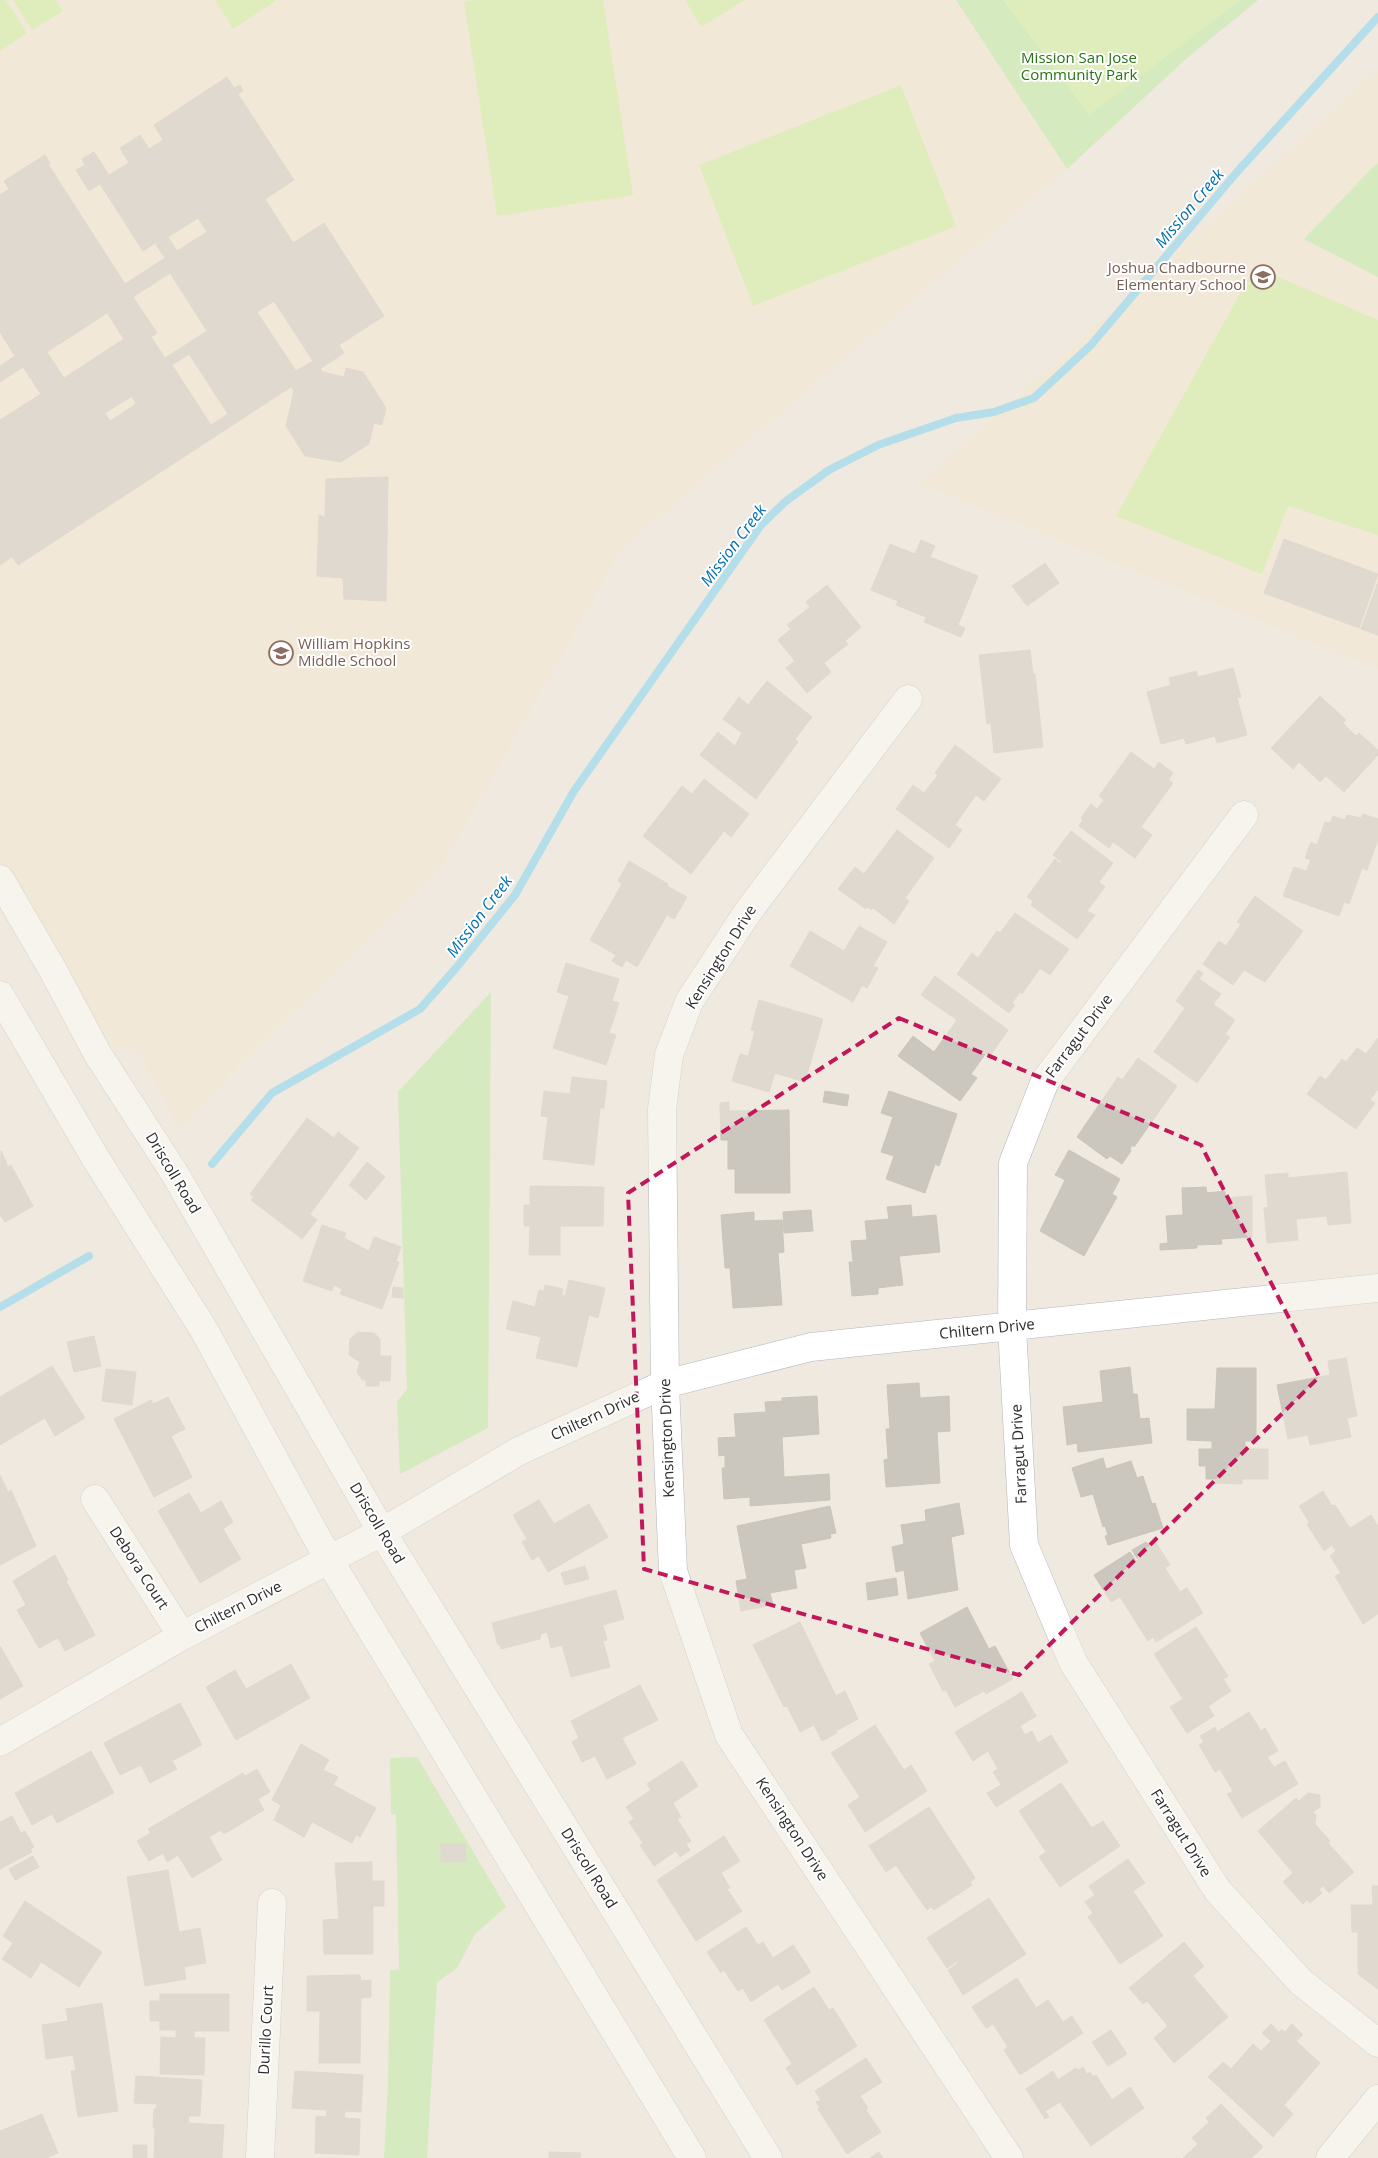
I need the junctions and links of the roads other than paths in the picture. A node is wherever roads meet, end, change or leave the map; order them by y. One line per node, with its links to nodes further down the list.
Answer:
1 (908, 699): 7 (street, Kensington Drive)
2 (1244, 815): 6 (street, Farragut Drive)
3 (0, 879): 9 (street, Driscoll Road)
4 (0, 994): 10 (street)
5 (1378, 1288): 6 (street, Chiltern Drive)
6 (1012, 1327): 7 (street, Chiltern Drive); 14 (street, Farragut Drive)
7 (665, 1384): 9 (street, Chiltern Drive); 19 (street, Kensington Drive)
8 (95, 1499): 11 (street, Debora Court)
9 (382, 1532): 10 (street, Chiltern Drive); 18 (street, Driscoll Road)
10 (330, 1560): 11 (street, Chiltern Drive); 17 (street)
11 (182, 1636): 12 (street, Chiltern Drive)
12 (0, 1742)
13 (272, 1903): 16 (street, Durillo Court)
14 (1378, 2043)
15 (1378, 2099): 20 (street)
16 (260, 2158)
17 (692, 2158)
18 (768, 2158)
19 (1009, 2158)
20 (1330, 2158)

